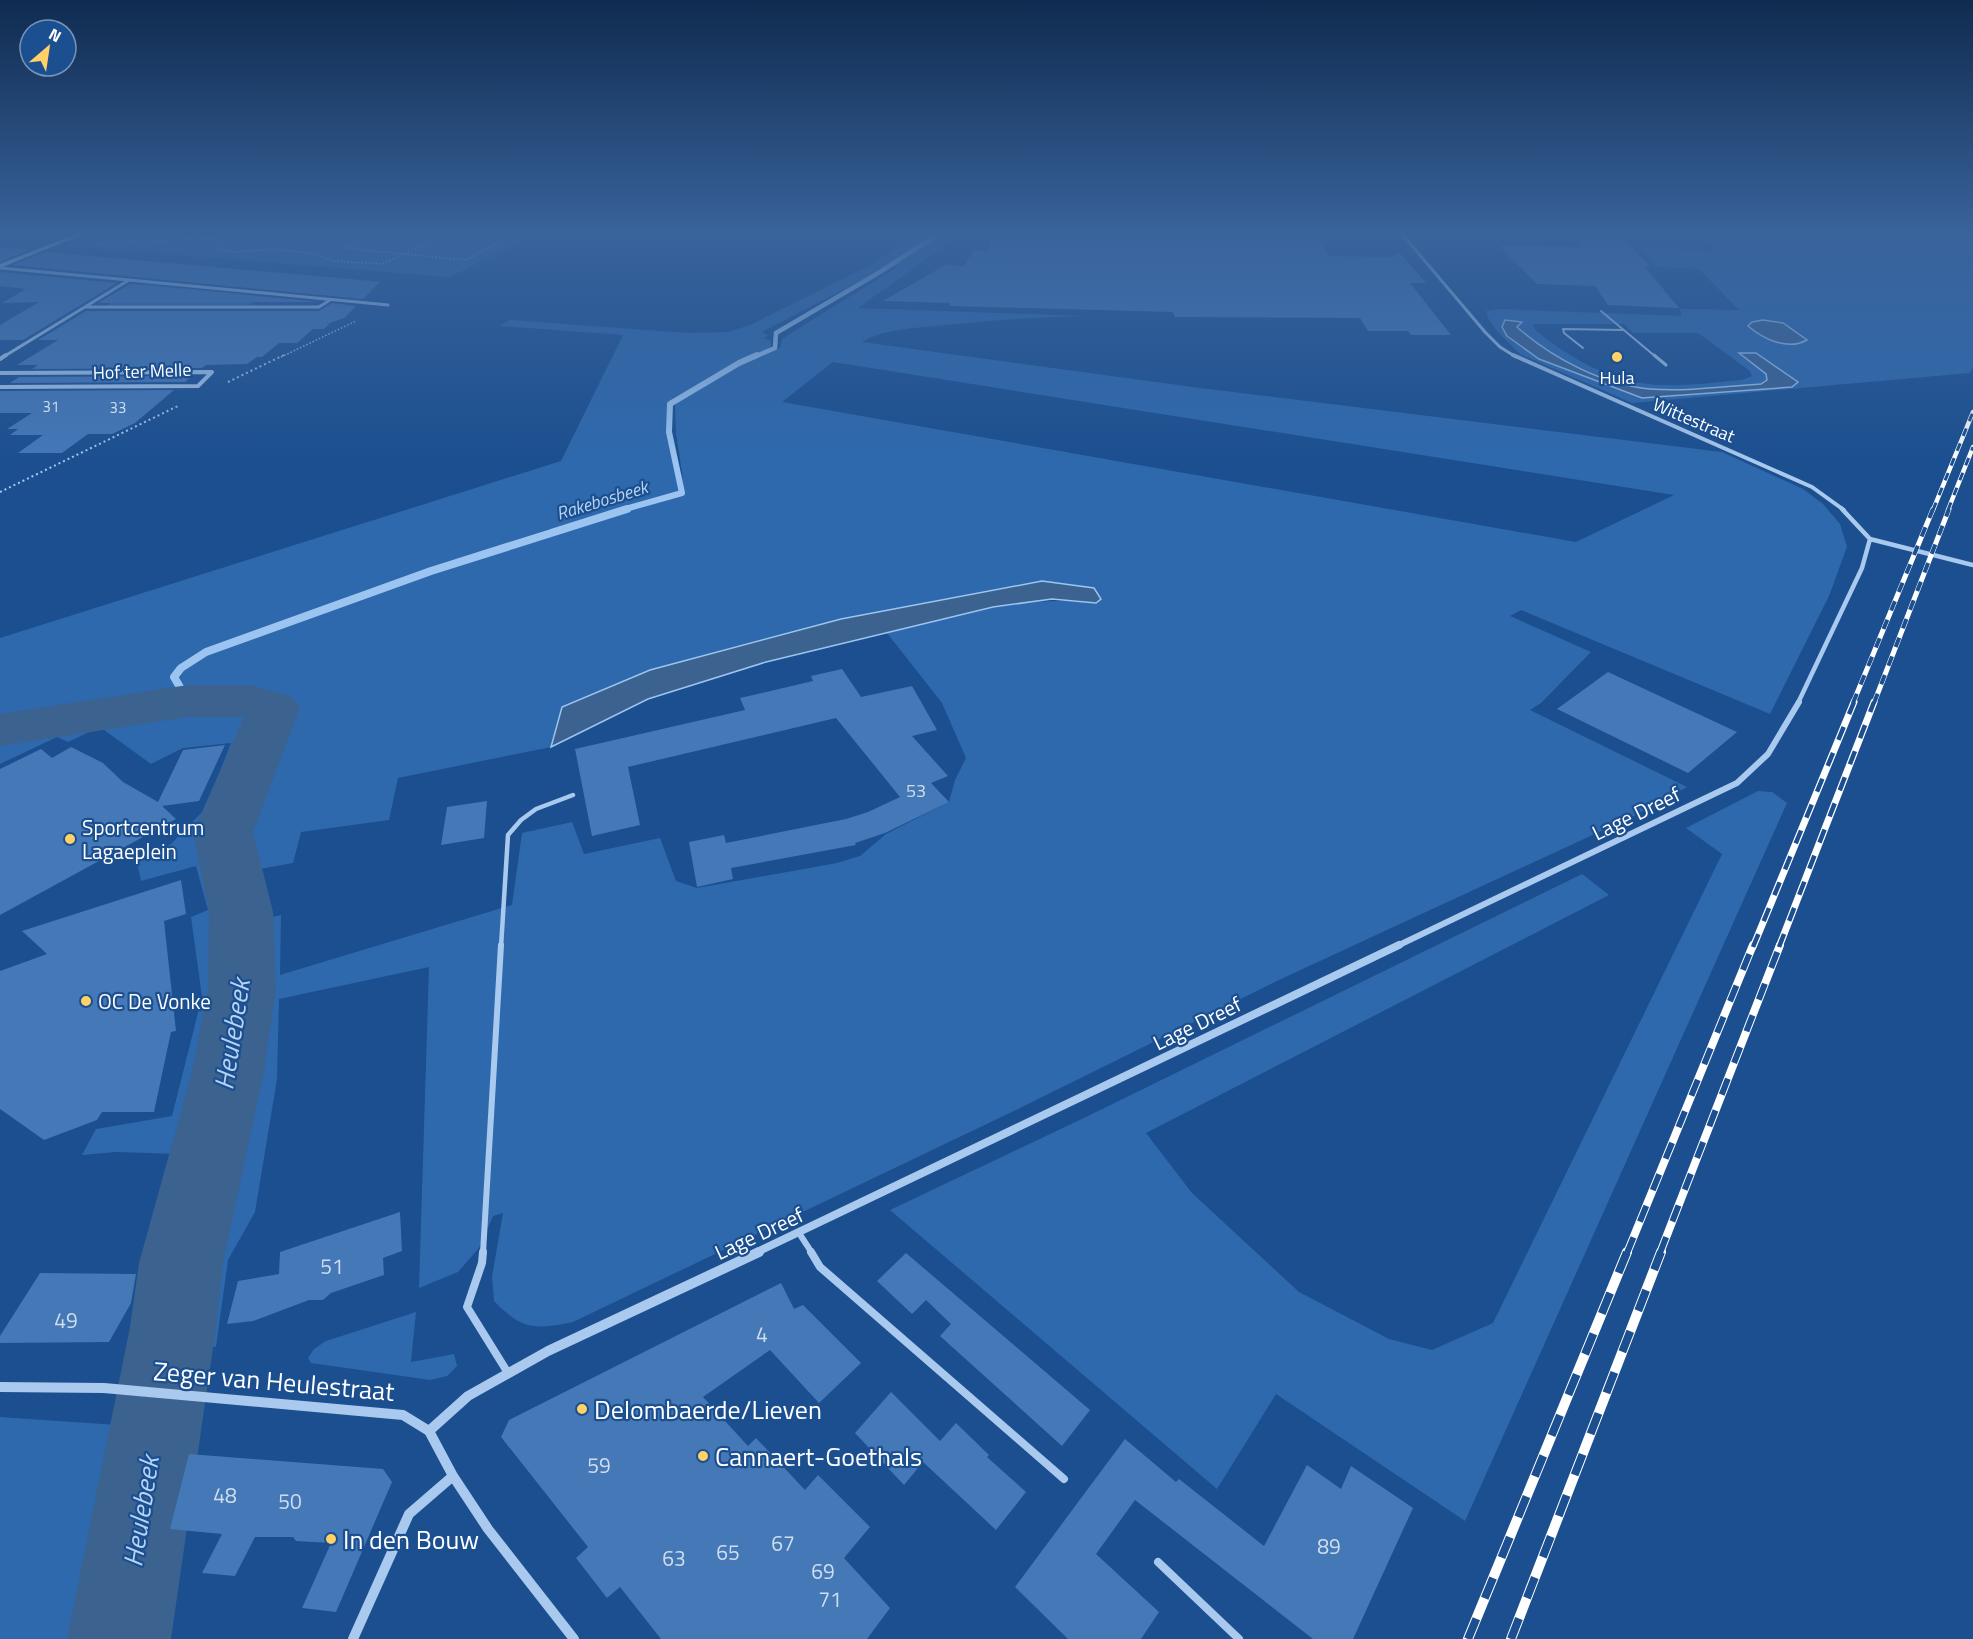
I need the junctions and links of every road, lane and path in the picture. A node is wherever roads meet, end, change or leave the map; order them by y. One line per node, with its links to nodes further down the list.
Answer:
1 (78, 310): 6 (street)
2 (1467, 310): 10 (street, Wittestraat)
3 (1600, 311): 4 (lane)
4 (1623, 330): 5 (lane); 7 (lane)
5 (1583, 348)
6 (0, 359)
7 (1666, 365)
8 (0, 373): 9 (street, Hof ter Melle)
9 (0, 387)
10 (1870, 539): 11 (street); 13 (street, Lage Dreef)
11 (1973, 565)
12 (573, 795): 14 (lane)
13 (799, 1233): 14 (street, Lage Dreef); 18 (lane)
14 (508, 1373): 16 (street, Lage Dreef)
15 (0, 1387): 16 (street, Zeger van Heulestraat)
16 (429, 1431): 17 (street)
17 (453, 1476): 20 (street); 21 (street)
18 (1064, 1479)
19 (1158, 1562): 22 (lane)
20 (353, 1639)
21 (574, 1639)
22 (1239, 1639)

